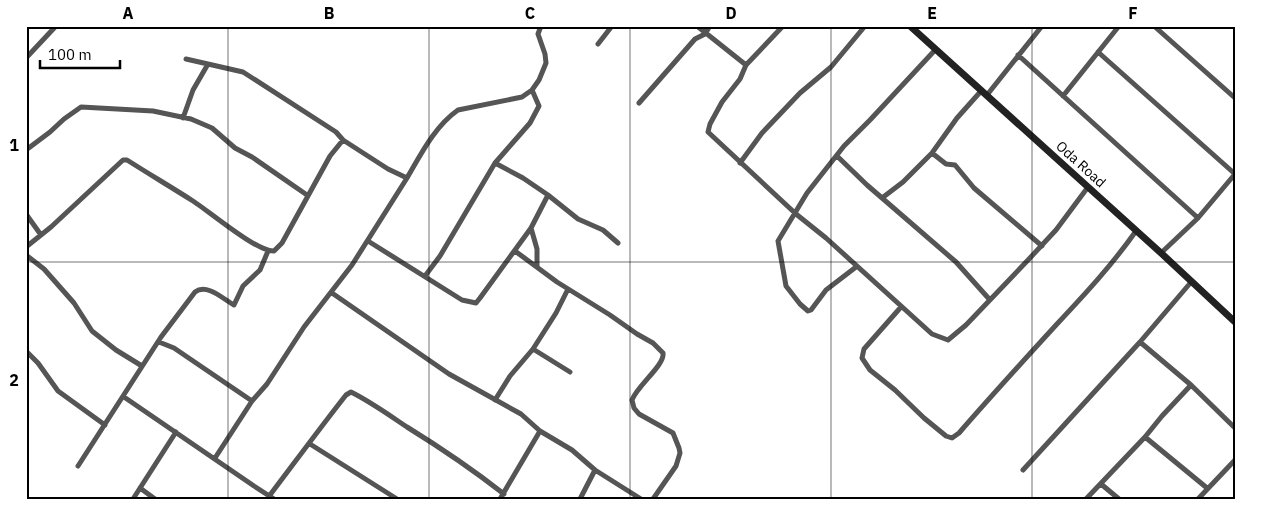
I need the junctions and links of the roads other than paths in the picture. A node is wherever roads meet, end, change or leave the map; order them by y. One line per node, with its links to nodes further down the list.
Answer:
1 (56, 26): 17 (street)
2 (541, 26): 21 (street)
3 (612, 26): 13 (street)
4 (697, 26): 12 (street)
5 (710, 26): 12 (street)
6 (784, 26): 20 (street)
7 (865, 26): 32 (street)
8 (910, 26): 14 (street, Oda Road)
9 (1042, 26): 16 (street)
10 (1119, 26): 15 (street)
11 (1154, 26): 24 (street)
12 (706, 34): 20 (street); 25 (street)
13 (598, 44)
14 (936, 49): 22 (street, Oda Road); 30 (street)
15 (1098, 52): 23 (street); 40 (street)
16 (1018, 55): 22 (street); 23 (street)
17 (26, 58)
18 (186, 59): 19 (street)
19 (208, 64): 26 (street); 27 (street)
20 (746, 64): 32 (street)
21 (532, 90): 31 (street); 33 (street)
22 (984, 92): 29 (street); 34 (street, Oda Road)
23 (1063, 96): 40 (street)
24 (1235, 98)
25 (640, 103)
26 (183, 118): 28 (street); 35 (street)
27 (344, 140): 33 (street); 35 (street)
28 (26, 150)
29 (932, 153): 37 (street); 46 (street)
30 (837, 156): 37 (street); 39 (street)
31 (495, 163): 36 (street); 54 (street)
32 (740, 163): 39 (street)
33 (407, 178): 44 (street)
34 (1088, 187): 42 (street, Oda Road); 46 (street)
35 (307, 195): 49 (street)
36 (548, 195): 41 (street); 45 (street)
37 (882, 198): 58 (street)
38 (26, 214): 43 (street)
39 (796, 214): 53 (street); 53 (street)
40 (1198, 218): 50 (street)
41 (531, 228): 48 (street); 52 (street)
42 (1136, 230): 50 (street, Oda Road); 59 (street)
43 (41, 235): 47 (street); 49 (street)
44 (368, 241): 54 (street); 57 (street)
45 (618, 243)
46 (1042, 246): 58 (street)
47 (26, 247)
48 (515, 251): 52 (street); 54 (street)
49 (268, 252): 61 (street)
50 (1161, 253): 55 (street, Oda Road)
51 (26, 255): 65 (street)
52 (537, 267): 56 (street)
53 (856, 267): 59 (street)
54 (425, 276)
55 (1192, 281): 60 (street, Oda Road); 62 (street)
56 (568, 289): 63 (street); 92 (street)
57 (332, 292): 69 (street); 70 (street)
58 (990, 300): 59 (street)
59 (901, 307)
60 (1235, 322)
61 (159, 342): 65 (street); 70 (street)
62 (1140, 342): 67 (street); 81 (street)
63 (532, 349): 66 (street); 69 (street)
64 (26, 351): 71 (street)
65 (142, 366): 68 (street)
66 (570, 372)
67 (1191, 385): 72 (street); 75 (street)
68 (124, 397): 71 (street); 73 (street)
69 (495, 400): 74 (street)
70 (252, 401): 77 (street)
71 (105, 425): 79 (street)
72 (1235, 428)
73 (176, 432): 77 (street); 83 (street)
74 (540, 432): 80 (street); 85 (street)
75 (1145, 436): 82 (street); 84 (street)
76 (310, 444): 85 (street); 86 (street); 89 (street)
77 (215, 458): 86 (street)
78 (1235, 460): 84 (street)
79 (78, 466)
80 (595, 470): 90 (street); 91 (street)
81 (1023, 470)
82 (1101, 484): 93 (street); 94 (street)
83 (140, 488): 87 (street); 88 (street)
84 (1207, 488): 95 (street)
85 (502, 496)
86 (272, 497)
87 (133, 499)
88 (155, 499)
89 (398, 499)
90 (580, 499)
91 (641, 499)
92 (653, 499)
93 (1086, 499)
94 (1119, 499)
95 (1198, 499)

